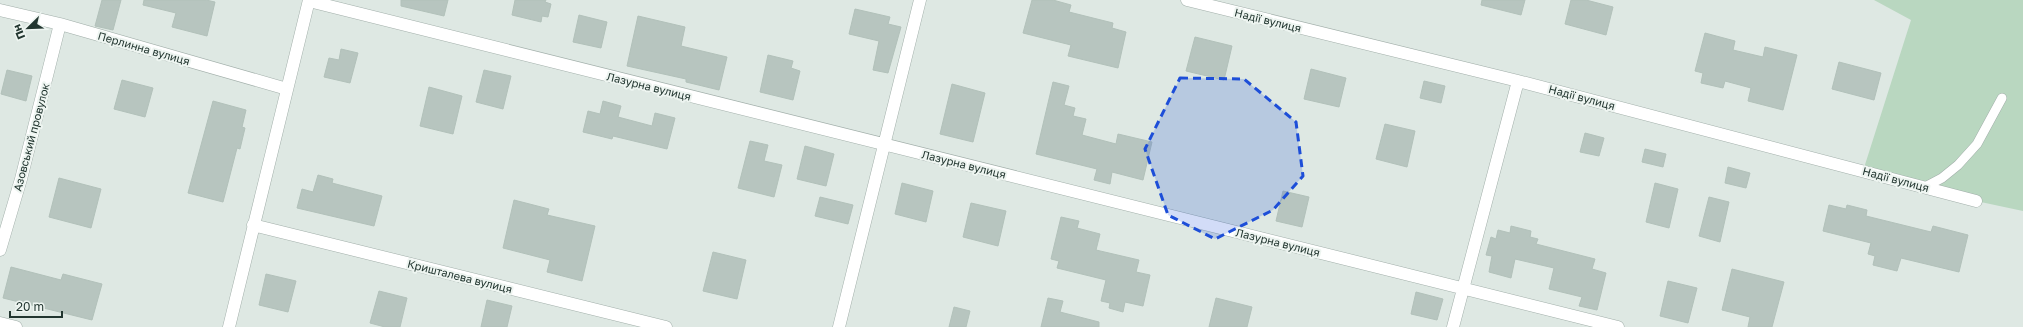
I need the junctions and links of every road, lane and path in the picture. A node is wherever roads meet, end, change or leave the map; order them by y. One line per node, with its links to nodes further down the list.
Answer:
1 (920, 0): 9 (street)
2 (1187, 0): 6 (street, Надії вулиця)
3 (309, 1): 7 (street); 9 (street, Лазурна вулиця)
4 (0, 10): 5 (street, Перлинна вулиця)
5 (60, 24): 7 (street, Перлинна вулиця); 13 (street, Азовський провулок)
6 (1518, 81): 10 (street, Надії вулиця); 14 (street)
7 (287, 89): 12 (street)
8 (2002, 98): 10 (lane)
9 (884, 144): 14 (street, Лазурна вулиця); 19 (street)
10 (1926, 187): 11 (street, Надії вулиця)
11 (1976, 200)
12 (254, 225): 17 (street); 18 (street, Кришталева вулиця)
13 (0, 250)
14 (1463, 288): 20 (street); 21 (street, Лазурна вулиця)
15 (0, 323): 16 (street)
16 (16, 327)
17 (228, 327)
18 (666, 327)
19 (839, 327)
20 (1453, 327)
21 (1618, 327)

